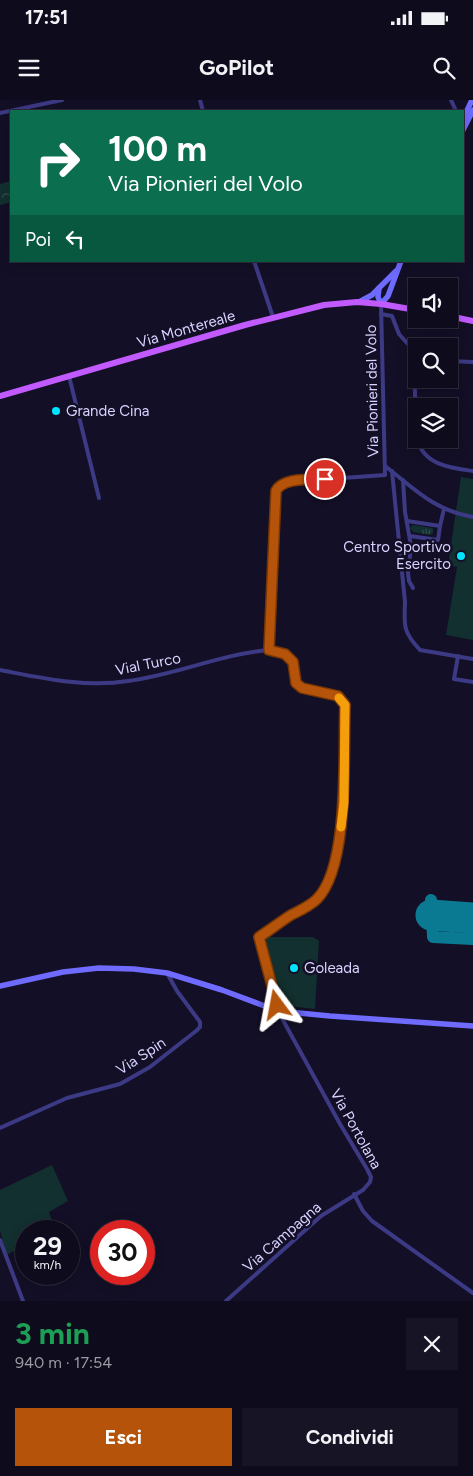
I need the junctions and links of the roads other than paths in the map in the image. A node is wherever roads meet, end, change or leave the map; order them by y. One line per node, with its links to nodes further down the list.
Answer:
1 (62, 100): 4 (street)
2 (451, 100): 5 (street)
3 (472, 102): 6 (street)
4 (14, 110)
5 (462, 110)
6 (464, 111)
7 (254, 262): 17 (street)
8 (401, 262): 9 (street)
9 (397, 270): 10 (street); 11 (street)
10 (379, 288): 12 (street); 13 (street)
11 (391, 290): 13 (street); 14 (street)
12 (357, 302): 13 (main road, Via Montereale); 17 (main road, Via Montereale)
13 (381, 304): 14 (main road, Via Montereale); 16 (street, Via Pionieri del Volo)
14 (402, 308): 15 (main road, Via Montereale)
15 (408, 309)
16 (381, 314): 20 (street); 26 (street, Via Pionieri del Volo)
17 (273, 317): 23 (main road, Via Montereale)
18 (458, 318): 19 (main road)
19 (473, 321)
20 (408, 344)
21 (458, 361): 22 (street)
22 (473, 362)
23 (68, 376): 24 (main road, Via Montereale); 30 (street)
24 (0, 396)
25 (420, 448): 28 (street)
26 (384, 466): 27 (street); 37 (street, Via Pionieri del Volo)
27 (392, 471): 29 (street); 38 (street)
28 (473, 472)
29 (403, 480): 31 (street); 33 (street)
30 (99, 498)
31 (444, 509): 32 (street); 34 (street)
32 (473, 517)
33 (407, 521): 34 (street); 35 (street)
34 (440, 526): 35 (street)
35 (410, 536): 36 (street)
36 (413, 588)
37 (269, 650): 40 (street, Vial Turco); 44 (street)
38 (458, 656): 39 (street); 41 (street)
39 (473, 658)
40 (0, 670)
41 (473, 682)
42 (167, 973): 43 (street); 44 (street); 46 (street, Via Spin)
43 (0, 986)
44 (278, 1011): 45 (street); 47 (street, Via Portolana)
45 (473, 1026)
46 (0, 1128)
47 (354, 1194): 49 (street); 51 (street, Via Campagna)
48 (0, 1240): 50 (street)
49 (473, 1293)
50 (23, 1301)
51 (226, 1301)

